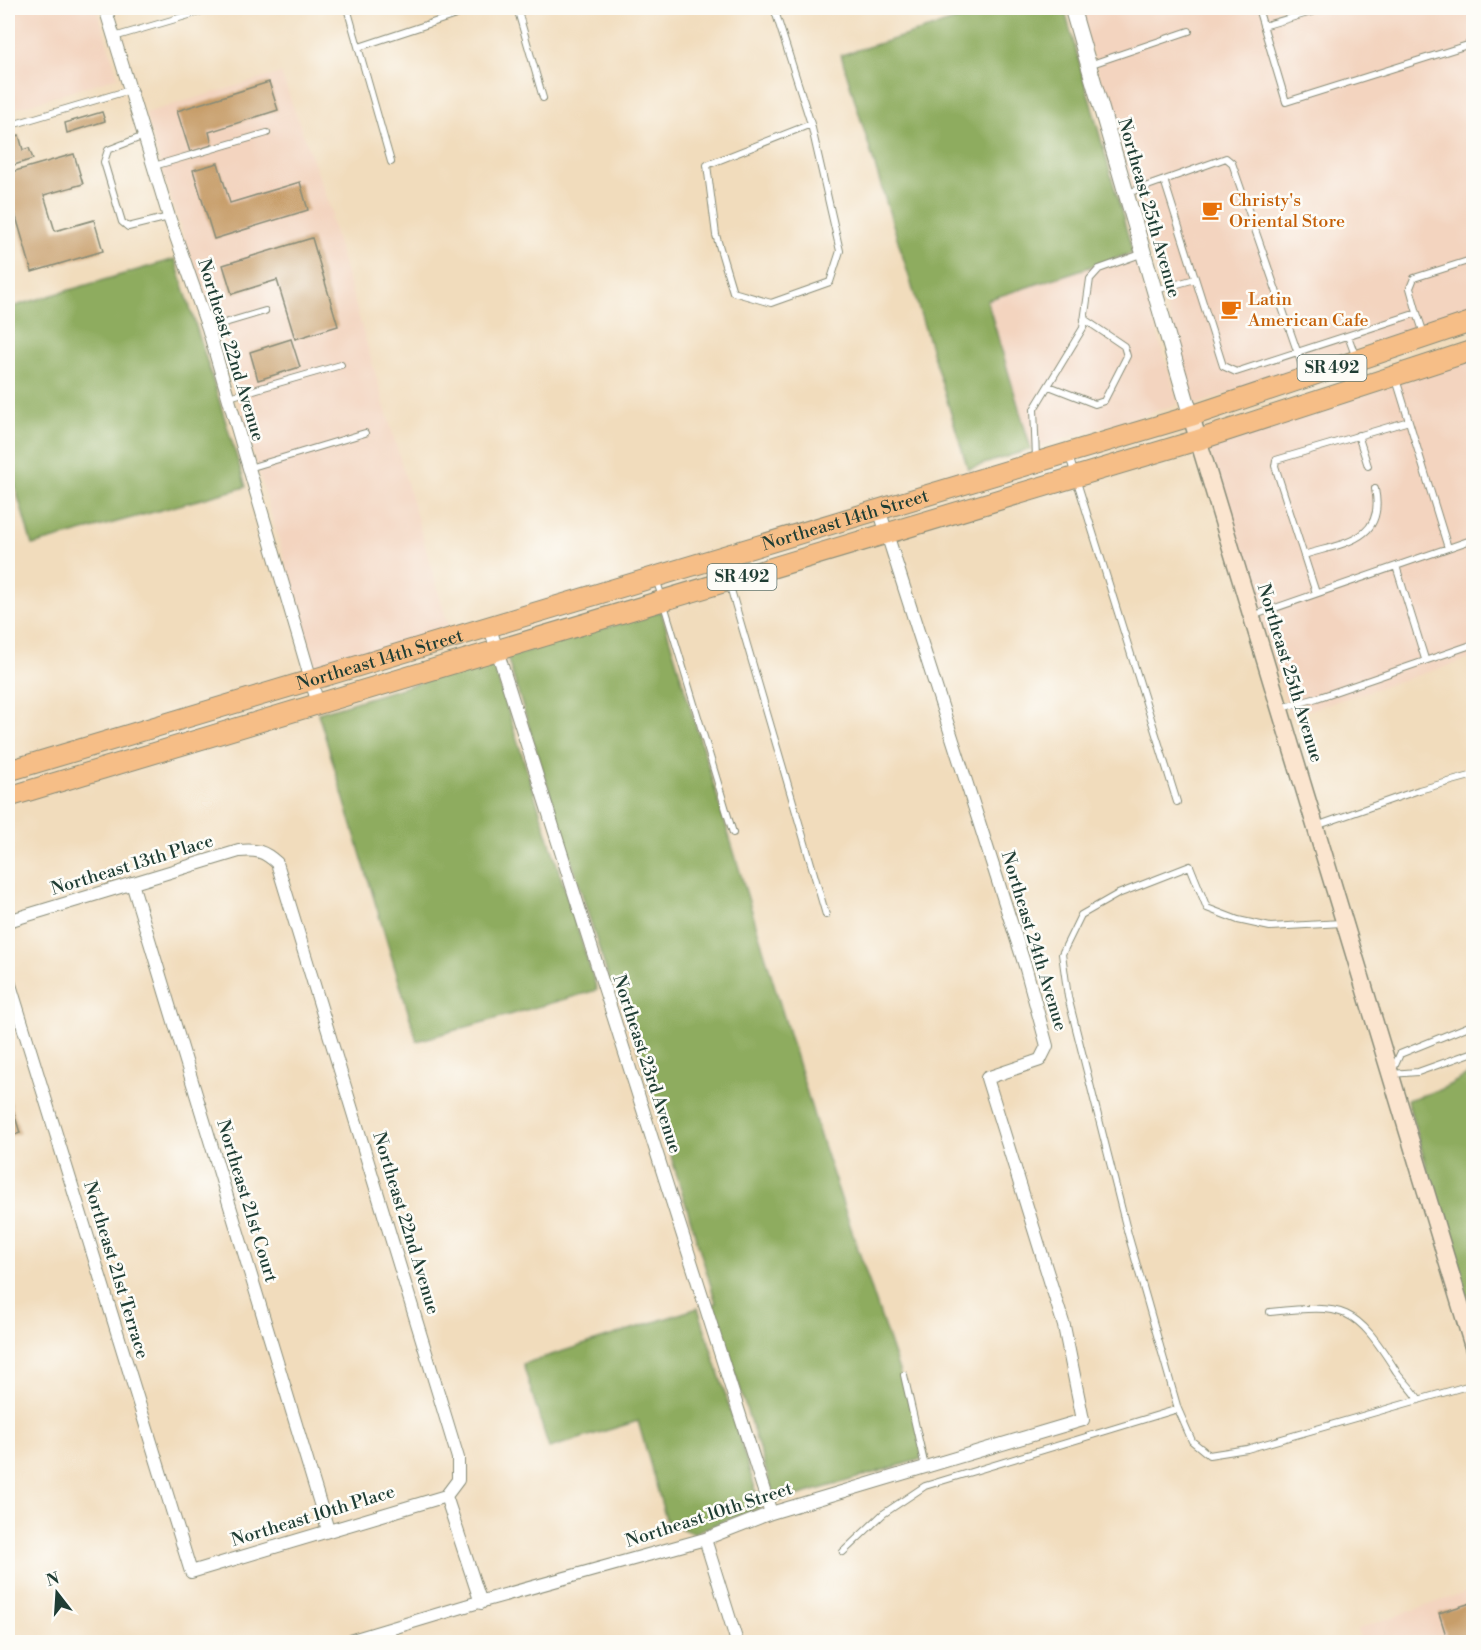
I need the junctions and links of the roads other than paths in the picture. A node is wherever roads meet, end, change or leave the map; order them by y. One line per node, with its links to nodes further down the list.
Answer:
1 (105, 8): 14 (street, Northeast 22nd Avenue)
2 (213, 8): 14 (lane)
3 (347, 8): 16 (lane)
4 (477, 8): 16 (lane)
5 (517, 8): 19 (lane)
6 (774, 8): 20 (lane)
7 (1072, 8): 17 (street, Northeast 25th Avenue)
8 (1258, 8): 12 (lane)
9 (1325, 8): 12 (lane)
10 (1470, 8): 11 (lane)
11 (1473, 21)
12 (1263, 26): 15 (lane)
13 (1189, 30): 17 (lane)
14 (114, 37): 18 (street, Northeast 22nd Avenue)
15 (1473, 43)
16 (359, 47): 24 (lane)
17 (1088, 66): 27 (street, Northeast 25th Avenue)
18 (130, 90): 21 (lane); 23 (street, Northeast 22nd Avenue)
19 (543, 98)
20 (811, 124): 20 (lane)
21 (8, 126)
22 (267, 133): 25 (lane)
23 (144, 136): 25 (street, Northeast 22nd Avenue); 28 (lane)
24 (391, 162)
25 (153, 166): 28 (street, Northeast 22nd Avenue)
26 (1164, 180): 27 (lane); 31 (lane); 41 (lane)
27 (1125, 194): 29 (street, Northeast 25th Avenue)
28 (169, 217): 37 (street, Northeast 22nd Avenue)
29 (1141, 254): 32 (street, Northeast 25th Avenue); 35 (lane)
30 (1473, 259): 34 (lane)
31 (1195, 279): 32 (lane); 41 (lane)
32 (1153, 291): 48 (street, Northeast 25th Avenue)
33 (265, 311): 37 (lane)
34 (1417, 313): 38 (lane); 39 (lane)
35 (1084, 319): 46 (lane); 46 (lane)
36 (1473, 321): 39 (main road, Northeast 14th Street / SR 492)
37 (208, 328): 47 (street, Northeast 22nd Avenue)
38 (1348, 336): 41 (lane); 42 (lane)
39 (1425, 338): 42 (main road, Northeast 14th Street / SR 492)
40 (1473, 350): 44 (main road, Northeast 14th Street / SR 492)
41 (1298, 353): 45 (lane)
42 (1356, 360): 45 (main road, Northeast 14th Street / SR 492)
43 (341, 365): 47 (lane)
44 (1395, 376): 49 (lane); 52 (main road, Northeast 14th Street / SR 492)
45 (1306, 377): 48 (main road, Northeast 14th Street / SR 492)
46 (1049, 386): 54 (lane)
47 (228, 397): 56 (street, Northeast 22nd Avenue)
48 (1191, 416): 52 (main road, Northeast 25th Avenue); 53 (main road, Northeast 14th Street / SR 492)
49 (1409, 421): 51 (lane); 62 (lane)
50 (365, 433): 56 (lane)
51 (1358, 435): 55 (lane); 64 (lane)
52 (1198, 440): 57 (main road, Northeast 14th Street / SR 492); 70 (main road, Northeast 25th Avenue)
53 (1068, 452): 54 (main road, Northeast 14th Street / SR 492); 57 (lane)
54 (1036, 462): 59 (main road, Northeast 14th Street / SR 492)
55 (1368, 466)
56 (249, 468): 75 (street, Northeast 22nd Avenue)
57 (1075, 476): 60 (main road, Northeast 14th Street / SR 492); 81 (lane)
58 (1375, 489): 64 (lane)
59 (879, 508): 60 (street, Northeast 24th Avenue); 63 (main road, Northeast 14th Street / SR 492)
60 (887, 534): 67 (main road, Northeast 14th Street / SR 492); 100 (street, Northeast 24th Avenue)
61 (1473, 539): 62 (lane)
62 (1448, 548): 65 (lane)
63 (721, 555): 66 (main road, Northeast 14th Street / SR 492); 67 (lane)
64 (1304, 555): 68 (lane)
65 (1396, 566): 68 (lane); 74 (lane)
66 (656, 575): 69 (lane); 71 (main road, Northeast 14th Street / SR 492)
67 (729, 581): 69 (main road, Northeast 14th Street / SR 492); 86 (lane)
68 (1316, 593): 70 (lane)
69 (663, 601): 73 (main road, Northeast 14th Street / SR 492); 83 (lane)
70 (1252, 616): 77 (main road, Northeast 25th Avenue)
71 (489, 625): 73 (street, Northeast 23rd Avenue); 75 (main road, Northeast 14th Street / SR 492)
72 (1473, 644): 74 (lane)
73 (496, 651): 76 (main road, Northeast 14th Street / SR 492); 103 (street, Northeast 23rd Avenue)
74 (1425, 660): 77 (lane)
75 (311, 679): 76 (street, Northeast 22nd Avenue); 78 (main road, Northeast 14th Street / SR 492)
76 (318, 704): 80 (main road, Northeast 14th Street / SR 492)
77 (1280, 708): 82 (main road, Northeast 25th Avenue)
78 (8, 771)
79 (1473, 775): 82 (lane)
80 (8, 797)
81 (1177, 802)
82 (1316, 826): 88 (main road, Northeast 25th Avenue)
83 (733, 833)
84 (267, 854): 85 (street, Northeast 13th Place); 102 (street, Northeast 22nd Avenue)
85 (132, 883): 87 (street, Northeast 13th Place); 104 (street, Northeast 21st Court)
86 (826, 915)
87 (8, 921)
88 (1345, 923): 92 (main road, Northeast 25th Avenue); 99 (lane)
89 (8, 978): 107 (street, Northeast 21st Terrace)
90 (1473, 1024): 92 (lane)
91 (1473, 1052): 92 (lane)
92 (1391, 1074): 94 (main road, Northeast 25th Avenue)
93 (1270, 1312): 98 (lane)
94 (1468, 1313): 95 (main road, Northeast 25th Avenue)
95 (1473, 1350)
96 (904, 1376): 101 (lane)
97 (1473, 1384): 98 (lane)
98 (1419, 1400): 99 (lane)
99 (1178, 1409): 106 (lane)
100 (1083, 1420): 101 (street, Northeast 10th Street)
101 (925, 1467): 103 (street, Northeast 10th Street)
102 (446, 1496): 104 (street, Northeast 10th Place); 108 (street)
103 (771, 1513): 105 (street, Northeast 10th Street)
104 (328, 1530): 107 (street, Northeast 10th Place)
105 (705, 1539): 108 (street, Northeast 10th Street); 110 (street)
106 (843, 1552)
107 (191, 1572)
108 (482, 1603): 109 (street, Northeast 10th Street)
109 (346, 1642)
110 (737, 1642)

